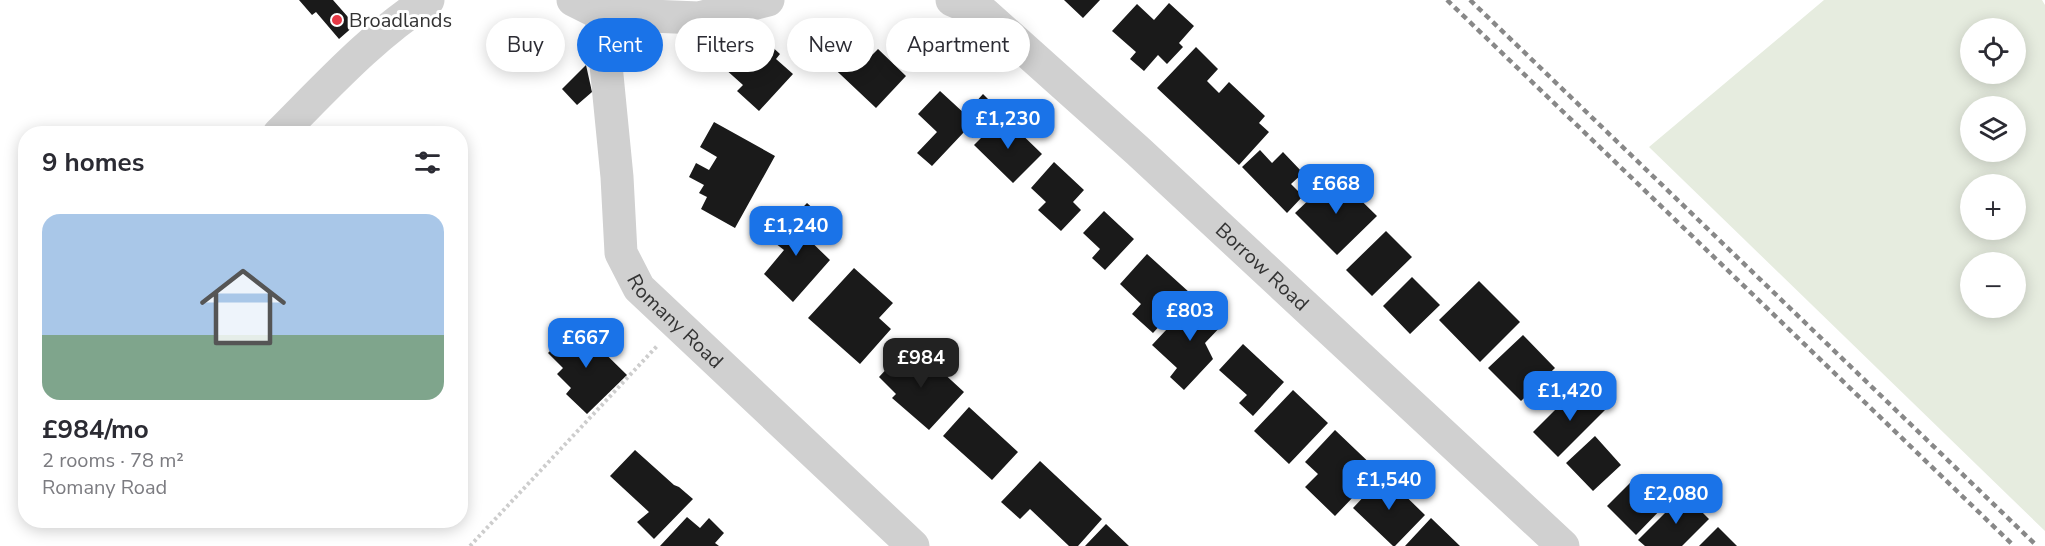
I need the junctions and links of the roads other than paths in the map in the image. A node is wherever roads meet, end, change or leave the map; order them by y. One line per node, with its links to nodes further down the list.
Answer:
1 (428, 0): 5 (street)
2 (768, 0): 4 (street)
3 (952, 0): 7 (street, Borrow Road)
4 (587, 7): 6 (street, Romany Road)
5 (287, 126)
6 (913, 546)
7 (1563, 546)

